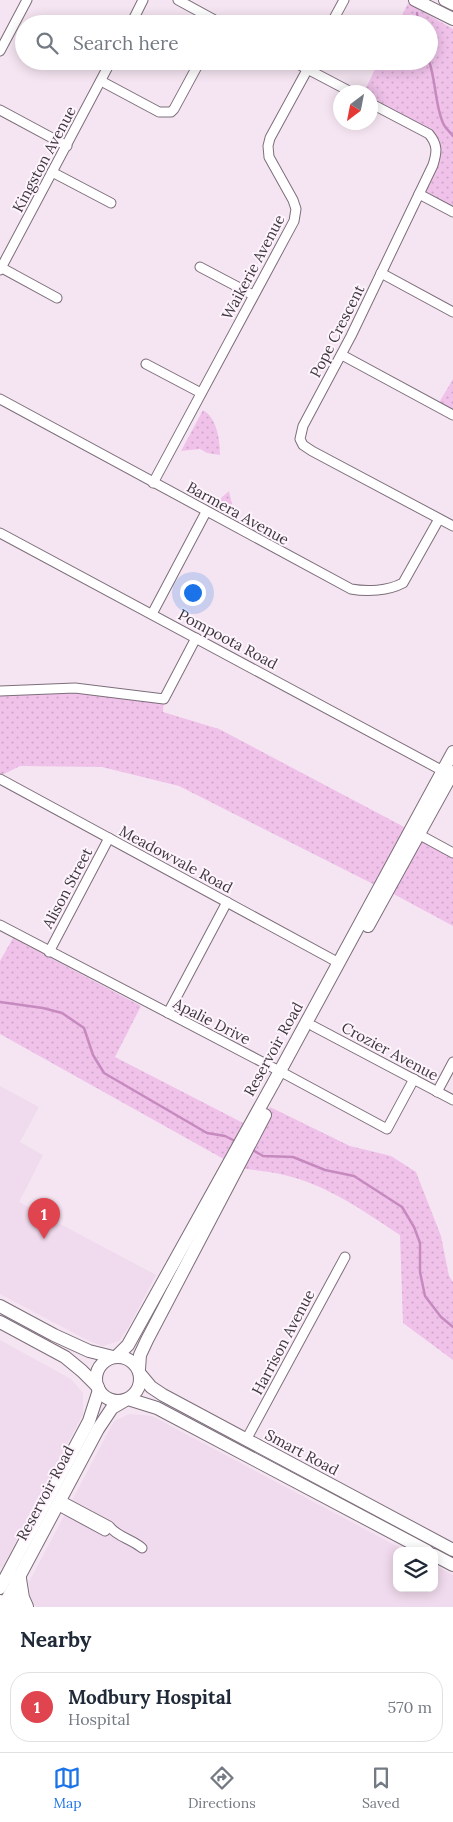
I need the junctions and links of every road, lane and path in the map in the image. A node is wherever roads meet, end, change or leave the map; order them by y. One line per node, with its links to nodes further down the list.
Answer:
1 (27, 0): 8 (street)
2 (143, 0): 9 (street)
3 (178, 0): 10 (street)
4 (344, 0): 11 (street)
5 (415, 0): 13 (main road)
6 (445, 0): 7 (main road)
7 (453, 4)
8 (18, 15)
9 (136, 15)
10 (206, 15)
11 (336, 15)
12 (15, 19): 14 (street)
13 (453, 19)
14 (2, 40): 15 (street)
15 (0, 51)
16 (106, 70): 20 (street, Kingston Avenue)
17 (195, 70): 20 (street)
18 (307, 70): 32 (street, Waikerie Avenue)
19 (318, 70): 21 (street)
20 (101, 81): 24 (street, Kingston Avenue)
21 (340, 85)
22 (378, 107): 26 (street, Pope Crescent)
23 (0, 110): 24 (street)
24 (67, 146): 25 (street, Kingston Avenue)
25 (52, 172): 27 (street); 30 (street, Kingston Avenue)
26 (419, 194): 28 (street); 31 (street, Pope Crescent)
27 (111, 203)
28 (453, 212)
29 (200, 267): 32 (street)
30 (1, 269): 33 (street)
31 (381, 273): 34 (street); 35 (street, Pope Crescent)
32 (253, 295): 37 (street, Waikerie Avenue)
33 (56, 298)
34 (453, 312)
35 (342, 355): 39 (street); 42 (street, Pope Crescent)
36 (146, 364): 37 (street)
37 (201, 393): 40 (street, Waikerie Avenue)
38 (0, 399): 40 (street, Barmera Avenue)
39 (453, 415)
40 (153, 483): 41 (street, Barmera Avenue)
41 (206, 512): 42 (street, Barmera Avenue); 45 (street)
42 (440, 519): 43 (street, Pope Crescent)
43 (453, 526)
44 (0, 533): 45 (street, Pompoota Road)
45 (152, 614): 46 (street, Pompoota Road)
46 (196, 638): 47 (street); 49 (street, Pompoota Road)
47 (0, 691)
48 (453, 752): 49 (main road, Reservoir Road)
49 (449, 773): 51 (main road, Reservoir Road)
50 (0, 779): 52 (street, Meadowvale Road)
51 (415, 833): 53 (street); 57 (main road, Reservoir Road)
52 (109, 838): 54 (street, Meadowvale Road); 56 (street, Alison Street)
53 (453, 853)
54 (227, 902): 57 (street, Meadowvale Road); 58 (street)
55 (0, 925): 56 (street, Apalie Drive)
56 (49, 952): 58 (street, Apalie Drive)
57 (342, 964): 59 (main road, Reservoir Road)
58 (168, 1013): 61 (street, Apalie Drive)
59 (310, 1024): 61 (main road, Reservoir Road); 62 (street, Crozier Avenue)
60 (453, 1062): 63 (street)
61 (283, 1073): 62 (street, Apalie Drive); 65 (main road, Reservoir Road)
62 (414, 1079): 63 (street, Crozier Avenue)
63 (437, 1092): 64 (street, Crozier Avenue)
64 (453, 1100)
65 (244, 1144): 69 (main road, Reservoir Road); 70 (main road, Reservoir Road)
66 (345, 1257): 73 (street, Harrison Avenue)
67 (0, 1306): 69 (main road)
68 (0, 1322): 71 (main road)
69 (114, 1357): 70 (main road); 71 (main road)
70 (140, 1372): 72 (main road); 73 (main road, Smart Road)
71 (98, 1389): 72 (main road); 80 (main road, Reservoir Road)
72 (126, 1400): 74 (main road, Reservoir Road); 75 (main road, Smart Road)
73 (246, 1440): 77 (main road, Smart Road)
74 (59, 1502): 76 (street); 80 (main road, Reservoir Road)
75 (419, 1547)
76 (142, 1548)
77 (453, 1550)
78 (438, 1557): 79 (main road)
79 (453, 1565)
80 (9, 1575): 81 (main road, Reservoir Road); 82 (main road, Reservoir Road); 83 (highway)
81 (0, 1588)
82 (5, 1605)
83 (24, 1607)

